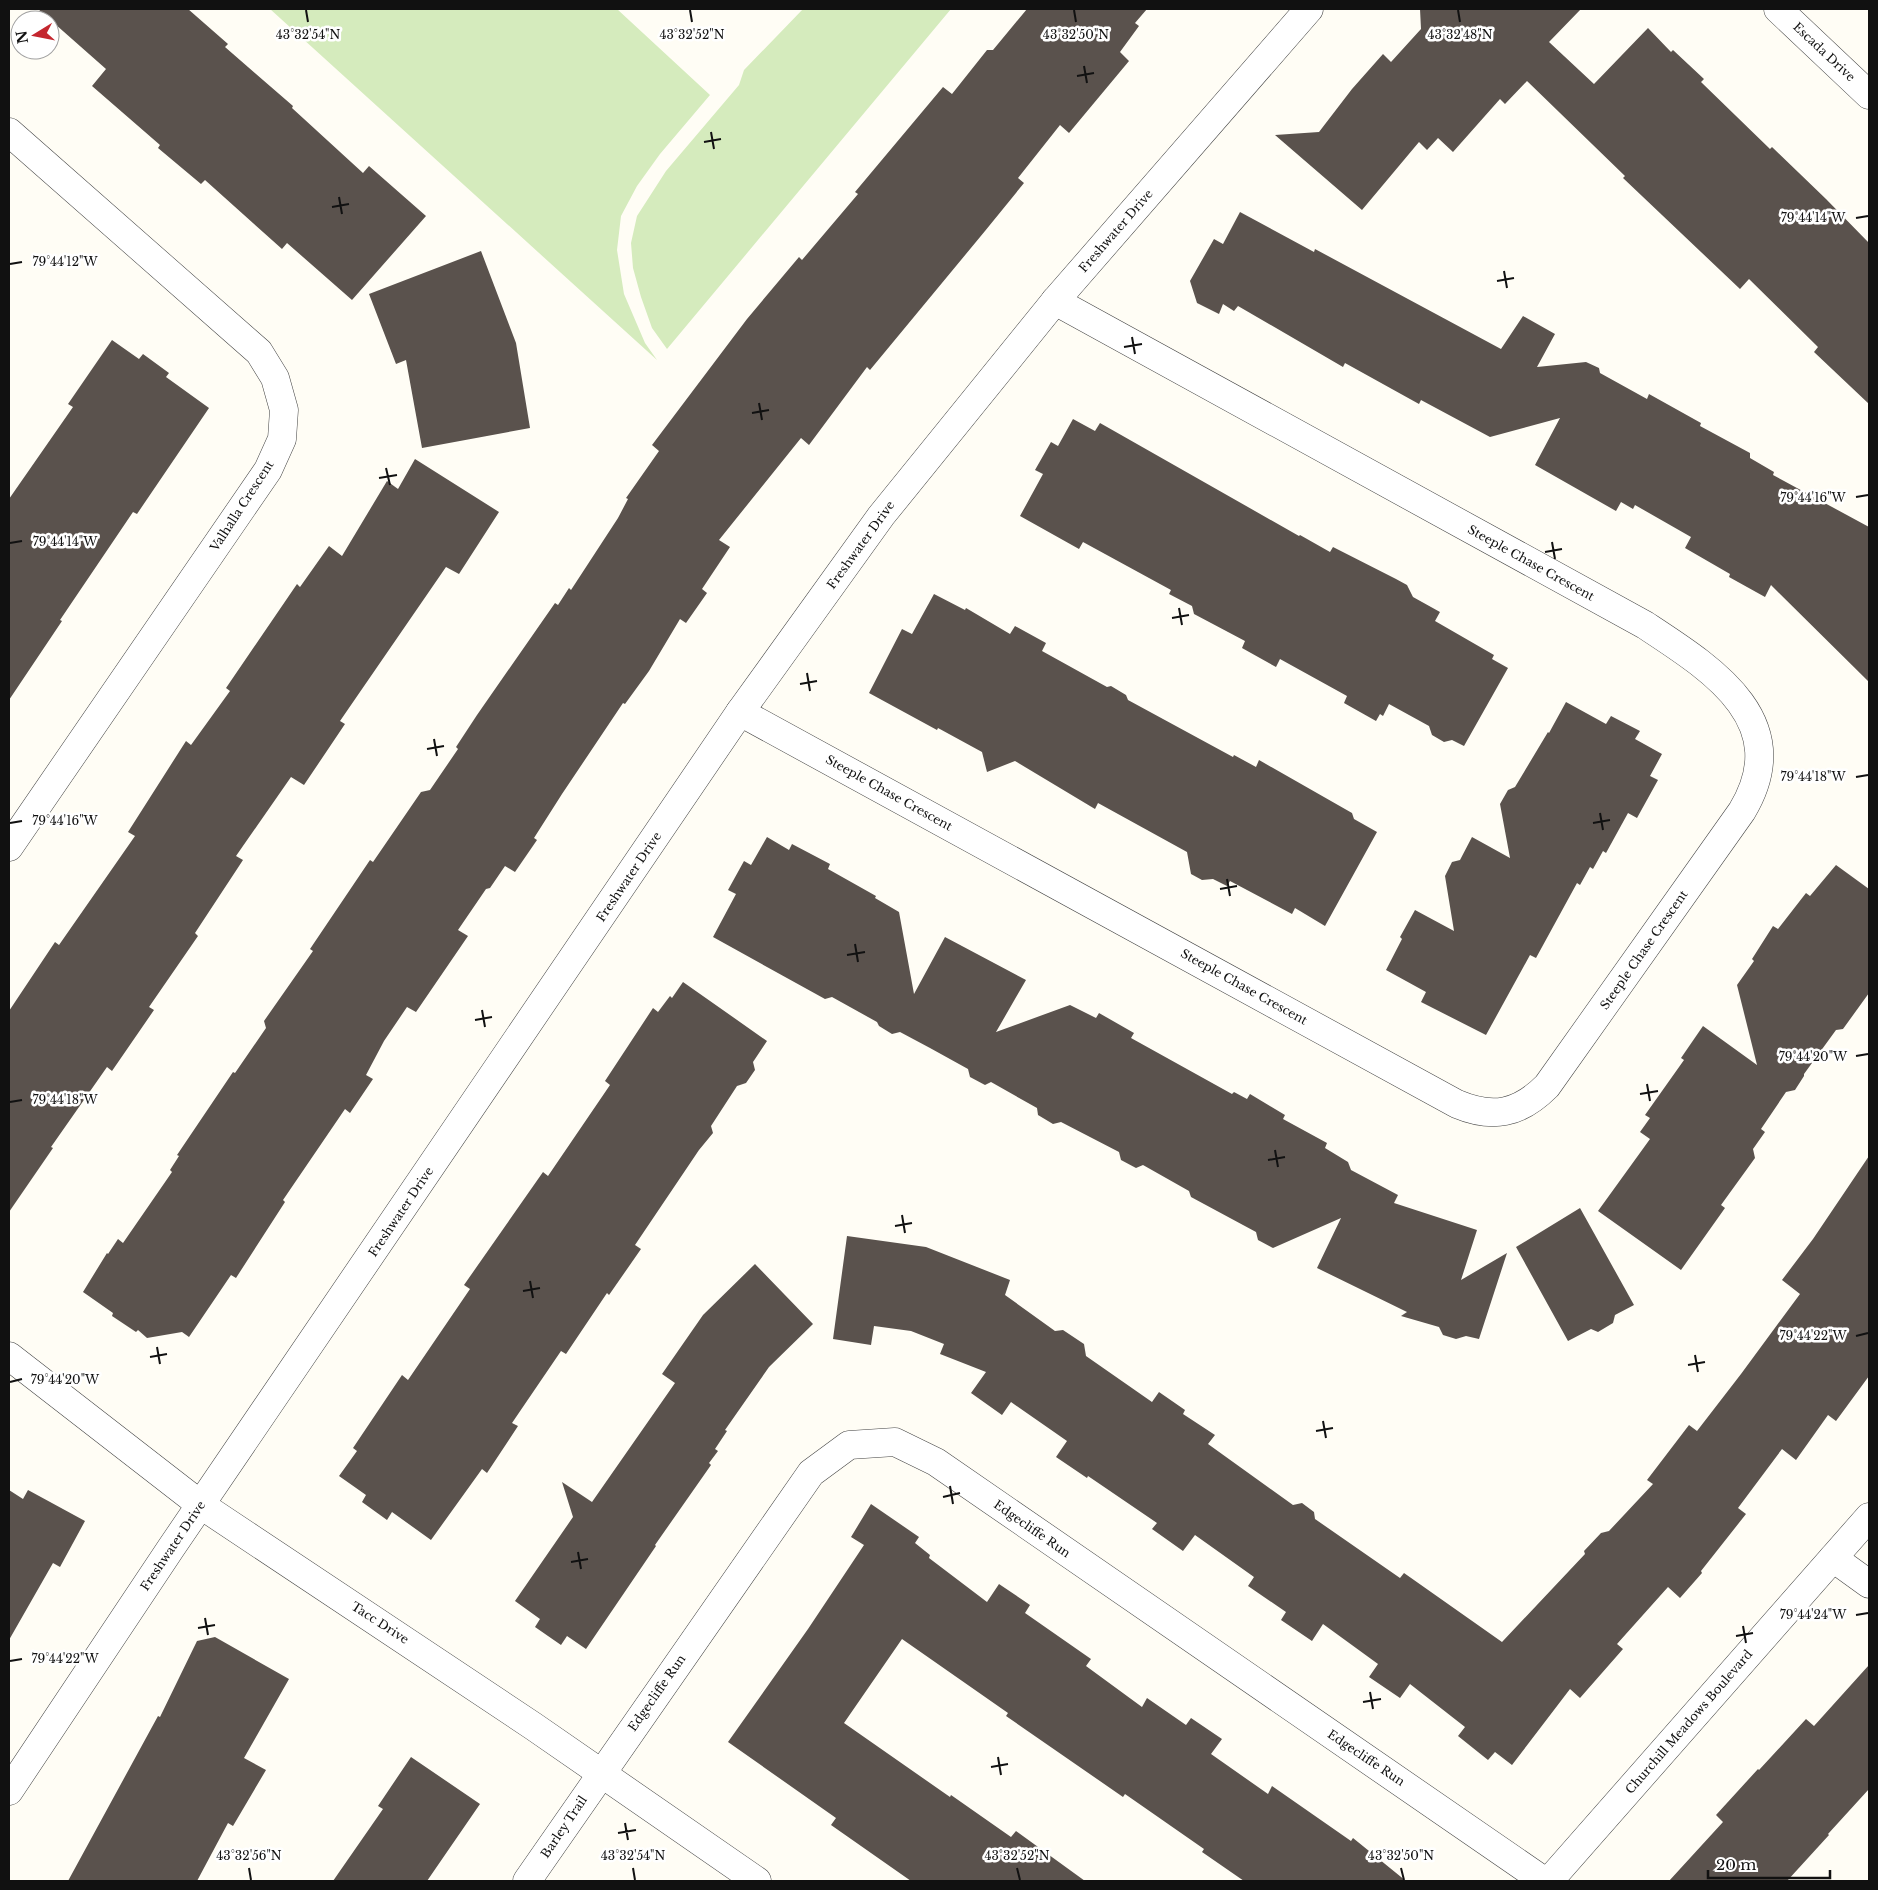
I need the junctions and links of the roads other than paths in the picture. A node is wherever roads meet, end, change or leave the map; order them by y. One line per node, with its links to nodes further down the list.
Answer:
1 (1309, 9): 5 (street, Freshwater Drive)
2 (1778, 9): 3 (street, Escada Drive)
3 (1869, 95)
4 (9, 132): 7 (street, Valhalla Crescent)
5 (1055, 301): 6 (street, Freshwater Drive); 6 (street, Steeple Chase Crescent)
6 (740, 712): 9 (street, Freshwater Drive)
7 (9, 847)
8 (9, 1356): 9 (street, Tacc Drive)
9 (201, 1505): 13 (street, Tacc Drive); 14 (street, Freshwater Drive)
10 (1869, 1517): 11 (street, Churchill Meadows Boulevard)
11 (1833, 1558): 12 (street); 18 (street, Churchill Meadows Boulevard)
12 (1869, 1584)
13 (602, 1772): 15 (street, Barley Trail); 16 (street, Tacc Drive); 17 (street, Edgecliffe Run)
14 (9, 1790)
15 (527, 1881)
16 (757, 1881)
17 (1544, 1881)
18 (1548, 1881)

